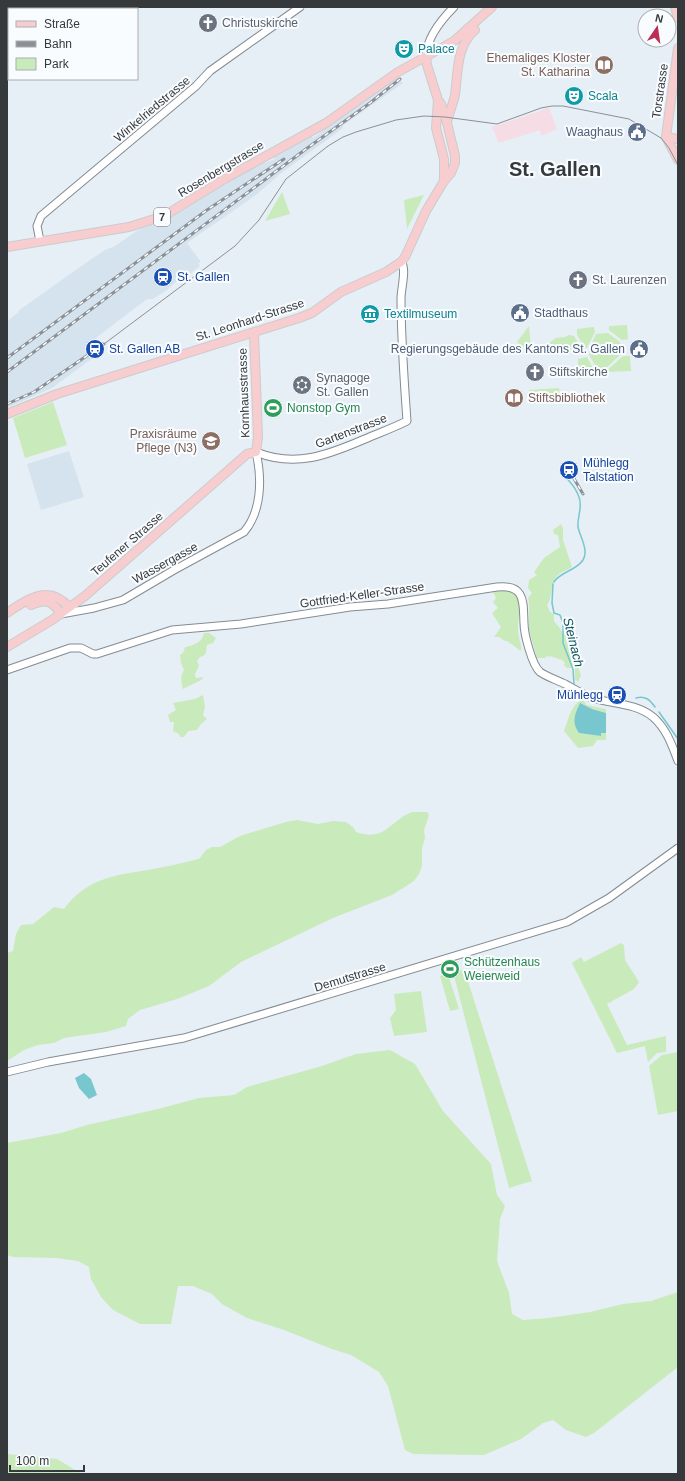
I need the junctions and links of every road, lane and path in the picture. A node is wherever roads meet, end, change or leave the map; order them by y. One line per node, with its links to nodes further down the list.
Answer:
1 (300, 7): 16 (street, Winkelriedstrasse)
2 (454, 7): 7 (street)
3 (493, 7): 7 (main road, 7); 9 (main road)
4 (675, 7): 5 (main road)
5 (678, 18)
6 (678, 48): 10 (main road, Torstrasse)
7 (426, 56): 8 (main road); 16 (main road, Rosenbergstrasse / 7)
8 (438, 100): 9 (main road); 13 (main road)
9 (448, 120): 14 (main road)
10 (666, 136): 11 (main road); 12 (main road)
11 (678, 139)
12 (678, 160)
13 (444, 162): 14 (main road); 15 (main road)
14 (455, 163): 15 (main road)
15 (444, 181): 18 (main road)
16 (40, 241): 17 (main road, Rosenbergstrasse / 7)
17 (7, 247)
18 (401, 262): 19 (main road, St. Leonhard-Strasse); 21 (street, Gartenstrasse)
19 (254, 333): 20 (main road, St. Leonhard-Strasse); 21 (main road, Kornhausstrasse)
20 (7, 414)
21 (256, 452): 22 (main road, Teufener Strasse); 24 (street, Wassergasse)
22 (85, 596): 23 (main road, Teufener Strasse); 24 (street)
23 (69, 607): 25 (main road); 26 (main road, Teufener Strasse)
24 (94, 608): 26 (street, Wassergasse)
25 (8, 613): 26 (main road)
26 (61, 614): 27 (main road, Teufener Strasse)
27 (7, 648)
28 (7, 670): 29 (street, Gottfried-Keller-Strasse)
29 (678, 761)
30 (678, 848): 31 (street, Demutstrasse)
31 (7, 1072)

